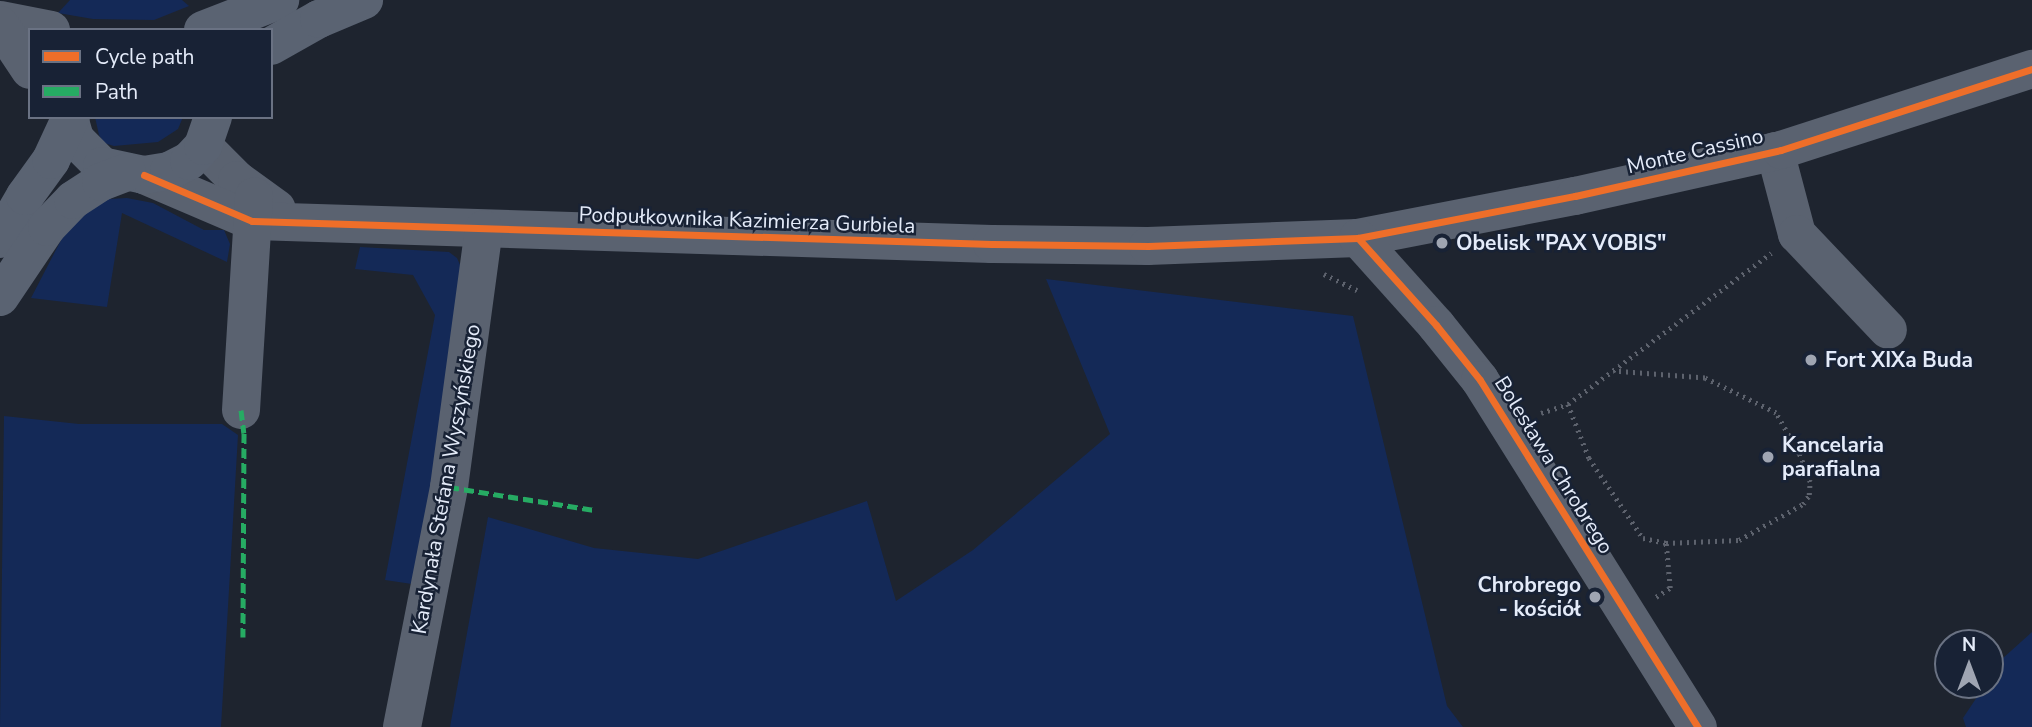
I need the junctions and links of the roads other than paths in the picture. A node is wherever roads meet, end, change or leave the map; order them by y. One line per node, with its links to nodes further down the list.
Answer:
1 (22, 0): 4 (street)
2 (364, 0): 7 (main road)
3 (255, 3): 6 (main road)
4 (0, 20): 5 (street); 8 (street)
5 (41, 28)
6 (207, 28)
7 (273, 45)
8 (28, 67)
9 (2032, 69): 13 (street, Monte Cassino)
10 (69, 119): 14 (main road)
11 (69, 119): 18 (main road)
12 (208, 131): 14 (main road); 15 (street)
13 (1775, 151): 17 (street, Monte Cassino); 20 (street)
14 (136, 173): 15 (street, Podpułkownika Kazimierza Gurbiela); 19 (main road)
15 (253, 207): 16 (street, Podpułkownika Kazimierza Gurbiela); 21 (street)
16 (484, 229): 17 (street, Podpułkownika Kazimierza Gurbiela); 22 (street, Kardynała Stefana Wyszyńskiego)
17 (1357, 238): 23 (street, Bolesława Chrobrego)
18 (0, 239)
19 (0, 297)
20 (1888, 330)
21 (241, 410)
22 (402, 727)
23 (1698, 727)

